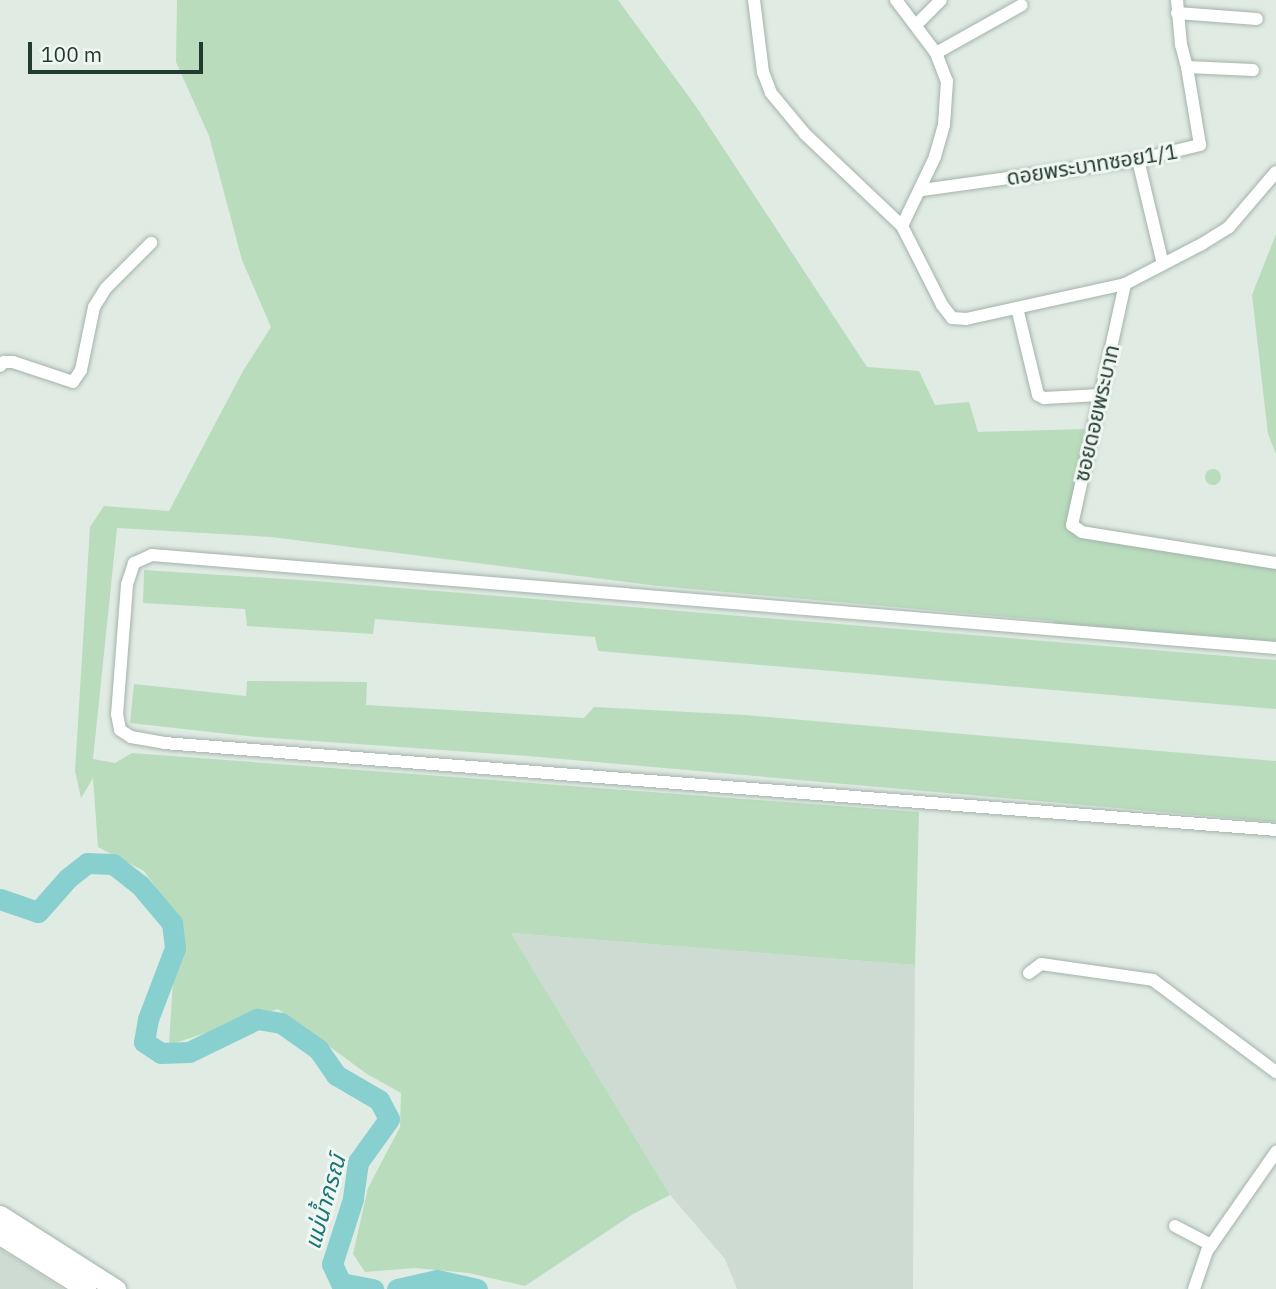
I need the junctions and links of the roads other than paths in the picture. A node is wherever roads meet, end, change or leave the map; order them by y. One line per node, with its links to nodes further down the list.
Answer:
1 (754, 0): 14 (street)
2 (897, 0): 7 (street)
3 (941, 0): 7 (street)
4 (1023, 5): 8 (street)
5 (1177, 6): 6 (street); 9 (street, ดอยพระบาทซอย1/1)
6 (1257, 19)
7 (916, 25): 8 (street)
8 (936, 53): 13 (street)
9 (1187, 67): 10 (street); 11 (street, ดอยพระบาทซอย1/1)
10 (1252, 70)
11 (1138, 160): 13 (street, ดอยพระบาทซอย1/1); 16 (street)
12 (1276, 172): 16 (street)
13 (922, 190): 14 (street)
14 (902, 226): 18 (street)
15 (151, 243): 19 (street)
16 (1163, 264): 17 (street)
17 (1125, 284): 18 (street); 20 (street, ซอยดอยพระบาท)
18 (1017, 309): 20 (street)
19 (0, 366)
20 (1100, 394): 21 (street, ซอยดอยพระบาท)
21 (1276, 563)
22 (1276, 648): 23 (street)
23 (1276, 830)
24 (1029, 973): 25 (street)
25 (1276, 1072)
26 (1276, 1152): 30 (street)
27 (0, 1215): 32 (main road)
28 (1175, 1226): 30 (street)
29 (0, 1235): 31 (main road)
30 (1209, 1248): 33 (street)
31 (86, 1289)
32 (116, 1289)
33 (1194, 1289)

